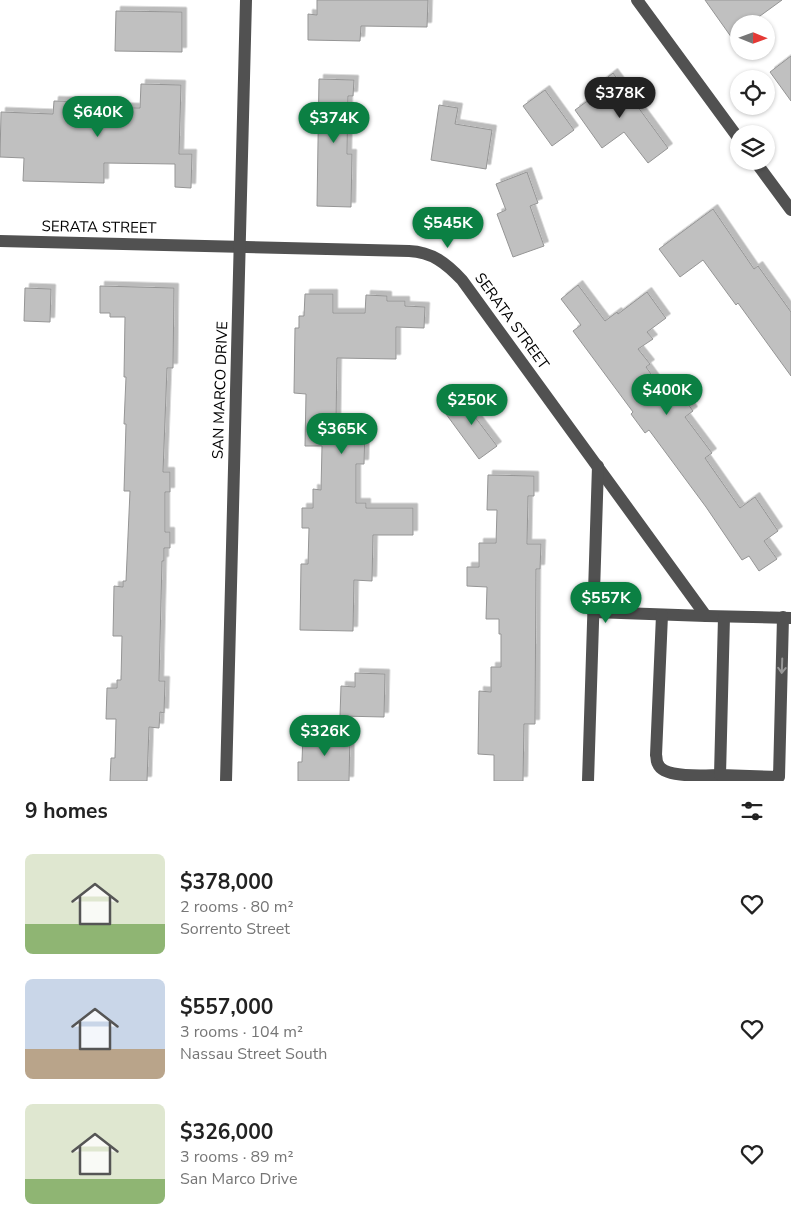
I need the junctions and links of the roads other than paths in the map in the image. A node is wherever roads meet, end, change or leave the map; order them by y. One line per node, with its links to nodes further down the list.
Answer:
1 (246, 0): 7 (street, SAN MARCO DRIVE)
2 (637, 0): 3 (street)
3 (730, 127)
4 (762, 170): 5 (street)
5 (791, 210)
6 (0, 241): 7 (street, SERATA STREET)
7 (240, 247): 8 (street, SERATA STREET); 15 (street, SAN MARCO DRIVE)
8 (598, 466): 9 (street); 11 (street, SERATA STREET)
9 (593, 612): 10 (street); 16 (street)
10 (662, 615): 11 (street); 14 (street)
11 (706, 616): 12 (street)
12 (724, 617): 13 (street); 14 (street)
13 (787, 618): 14 (street, one-way to 14)
14 (720, 775)
15 (226, 781)
16 (588, 781)

